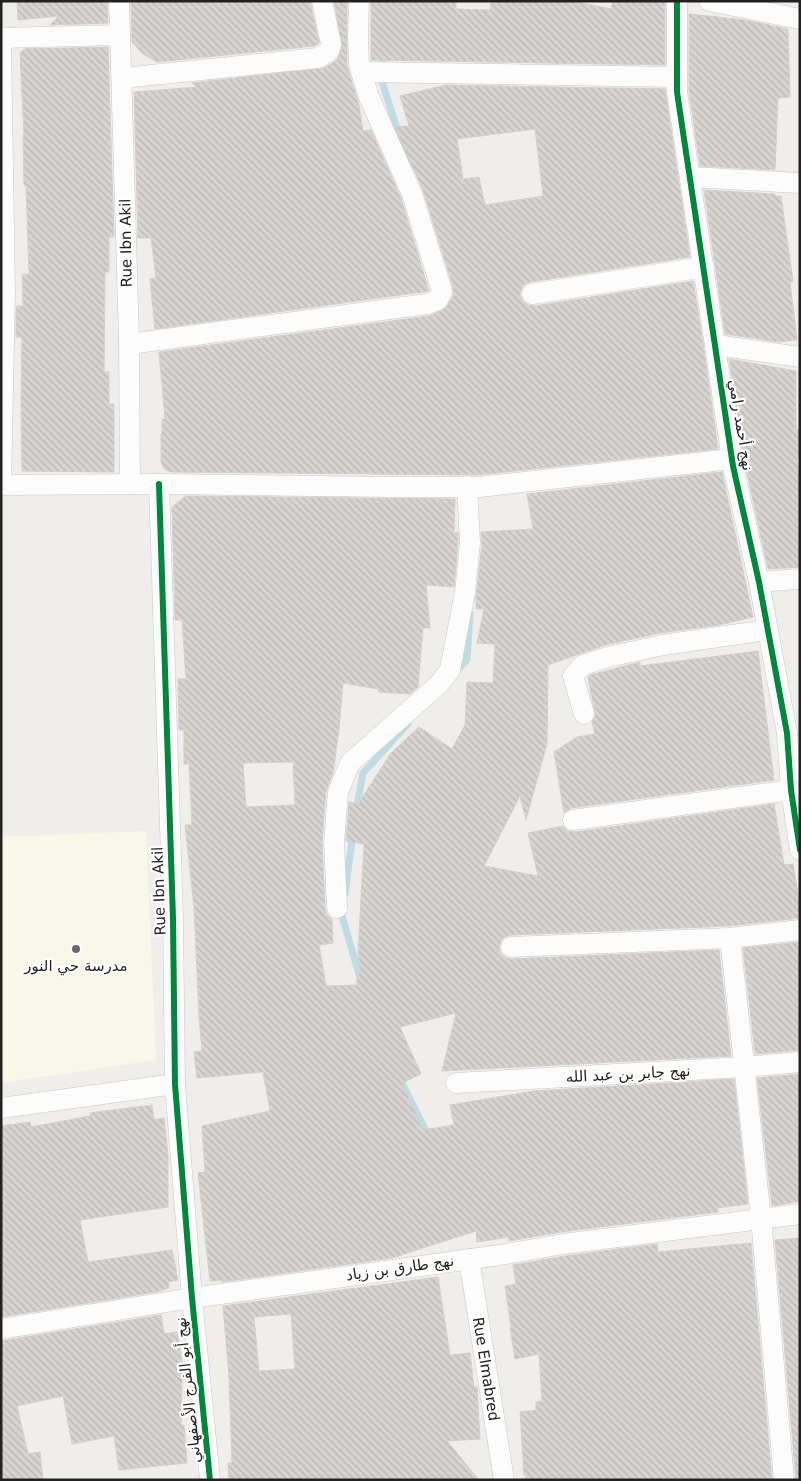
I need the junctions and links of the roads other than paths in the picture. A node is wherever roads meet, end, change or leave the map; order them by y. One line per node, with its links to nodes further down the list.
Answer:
1 (119, 1): 7 (street, Rue Ibn Akil)
2 (322, 1): 12 (street)
3 (359, 1): 10 (street)
4 (676, 1): 11 (street, نهج أحمد رامي)
5 (709, 1): 6 (street)
6 (800, 19)
7 (120, 35): 8 (street); 12 (street, Rue Ibn Akil)
8 (1, 38)
9 (1, 43): 23 (street)
10 (362, 72): 11 (street); 17 (street)
11 (677, 77): 13 (street, نهج أحمد رامي)
12 (122, 78): 17 (street, Rue Ibn Akil)
13 (690, 177): 14 (street); 15 (street, نهج أحمد رامي)
14 (800, 183)
15 (704, 267): 16 (street); 18 (street, نهج أحمد رامي)
16 (532, 294)
17 (128, 344): 21 (street, Rue Ibn Akil)
18 (716, 345): 19 (street); 20 (street, نهج أحمد رامي)
19 (800, 357)
20 (732, 459): 24 (street); 26 (street, نهج أحمد رامي)
21 (130, 484): 22 (street); 23 (street)
22 (159, 484): 24 (street); 40 (street, Rue Ibn Akil)
23 (1, 485)
24 (467, 486): 33 (street)
25 (800, 578): 26 (street)
26 (759, 582): 27 (street, نهج أحمد رامي)
27 (767, 630): 28 (street); 29 (street, نهج أحمد رامي)
28 (584, 714)
29 (793, 732): 30 (street, نهج أحمد رامي)
30 (791, 790): 31 (street); 32 (street, نهج أحمد رامي)
31 (573, 820)
32 (800, 850)
33 (337, 908)
34 (800, 930): 35 (street)
35 (730, 938): 36 (street); 38 (street)
36 (511, 947)
37 (800, 1062): 38 (street, نهج جابر بن عبد الله)
38 (744, 1067): 39 (street, نهج جابر بن عبد الله); 43 (street)
39 (456, 1083)
40 (175, 1084): 41 (street); 45 (street, Rue Ibn Akil)
41 (1, 1108)
42 (800, 1214): 43 (street, نهج طارق بن زياد)
43 (761, 1218): 44 (street, نهج طارق بن زياد); 49 (street)
44 (469, 1259): 45 (street, نهج طارق بن زياد); 48 (street, Rue Elmabred)
45 (192, 1298): 46 (street, نهج طارق بن زياد); 47 (street, نهج أبو الفرج الأصفهاني)
46 (1, 1329)
47 (210, 1480)
48 (504, 1480)
49 (784, 1480)

